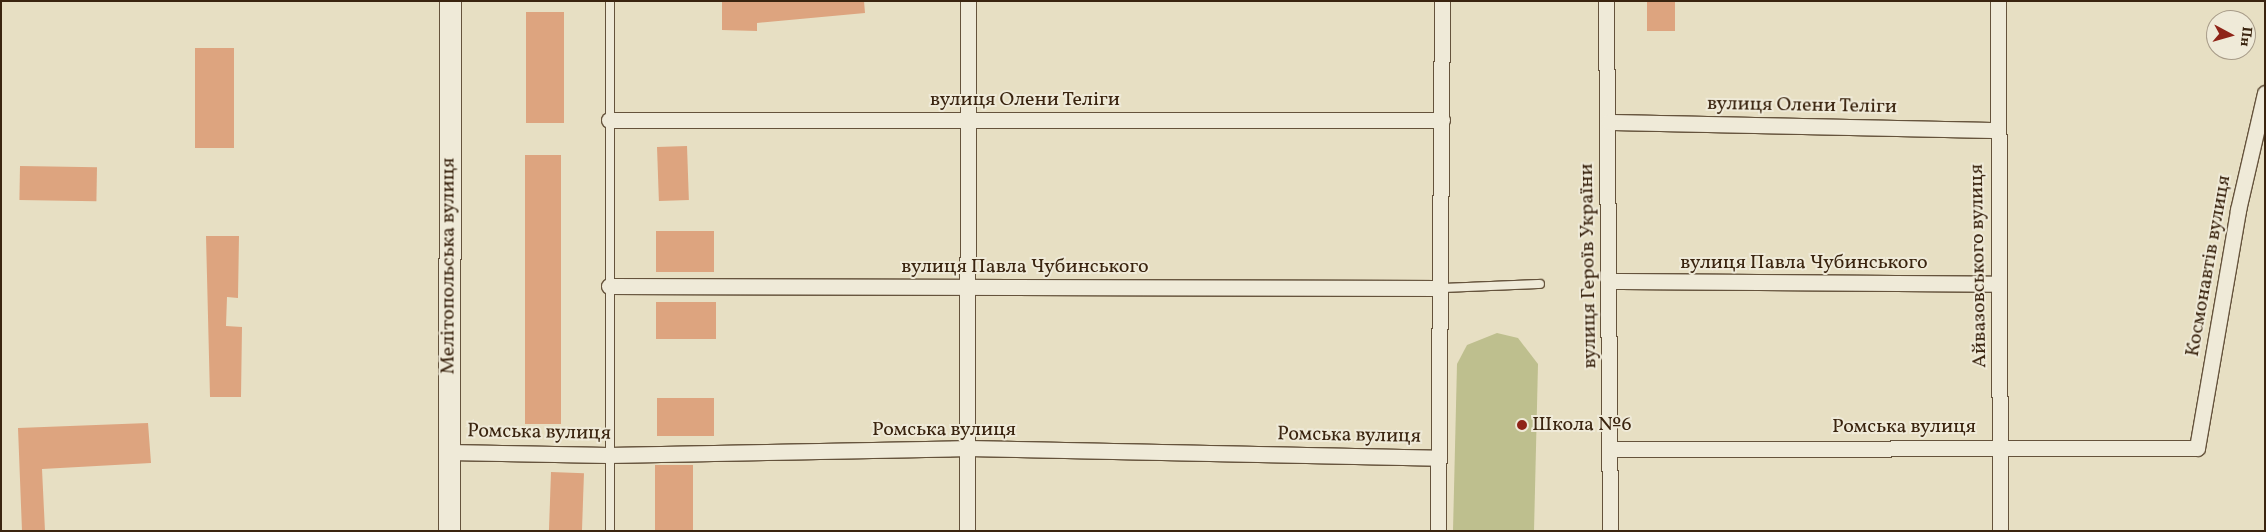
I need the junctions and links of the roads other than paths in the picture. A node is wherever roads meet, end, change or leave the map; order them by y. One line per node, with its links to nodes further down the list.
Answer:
1 (450, 1): 23 (main road, Мелітопольська вулиця)
2 (610, 1): 8 (lane)
3 (968, 1): 9 (street)
4 (1442, 1): 10 (street)
5 (1606, 1): 11 (street, вулиця Героїв України)
6 (1998, 1): 12 (street, Айвазовського вулиця)
7 (2265, 93): 21 (street, Космонавтів вулиця)
8 (609, 120): 9 (street, вулиця Олени Теліги); 16 (lane)
9 (968, 120): 10 (street, вулиця Олени Теліги); 17 (street)
10 (1442, 120): 18 (street)
11 (1608, 122): 12 (street, вулиця Олени Теліги); 13 (street, вулиця Героїв України)
12 (1996, 130): 15 (street, Айвазовського вулиця)
13 (1610, 281): 15 (street, вулиця Павла Чубинського); 22 (street, вулиця Героїв України)
14 (1540, 284): 18 (lane)
15 (1999, 284): 19 (street, Айвазовського вулиця)
16 (609, 286): 17 (street, вулиця Павла Чубинського); 24 (lane)
17 (968, 287): 18 (street, вулиця Павла Чубинського); 20 (street)
18 (1442, 288): 25 (street)
19 (2002, 447): 21 (street, Ромська вулиця); 22 (street, Ромська вулиця); 31 (street, Айвазовського вулиця)
20 (968, 448): 24 (street, Ромська вулиця); 25 (street, Ромська вулиця); 28 (street)
21 (2197, 448)
22 (1611, 449): 30 (street, вулиця Героїв України)
23 (448, 452): 24 (street, Ромська вулиця); 26 (main road, Мелітопольська вулиця)
24 (608, 455): 27 (lane)
25 (1440, 458): 29 (street)
26 (449, 531)
27 (610, 531)
28 (967, 531)
29 (1438, 531)
30 (1610, 531)
31 (2000, 531)

